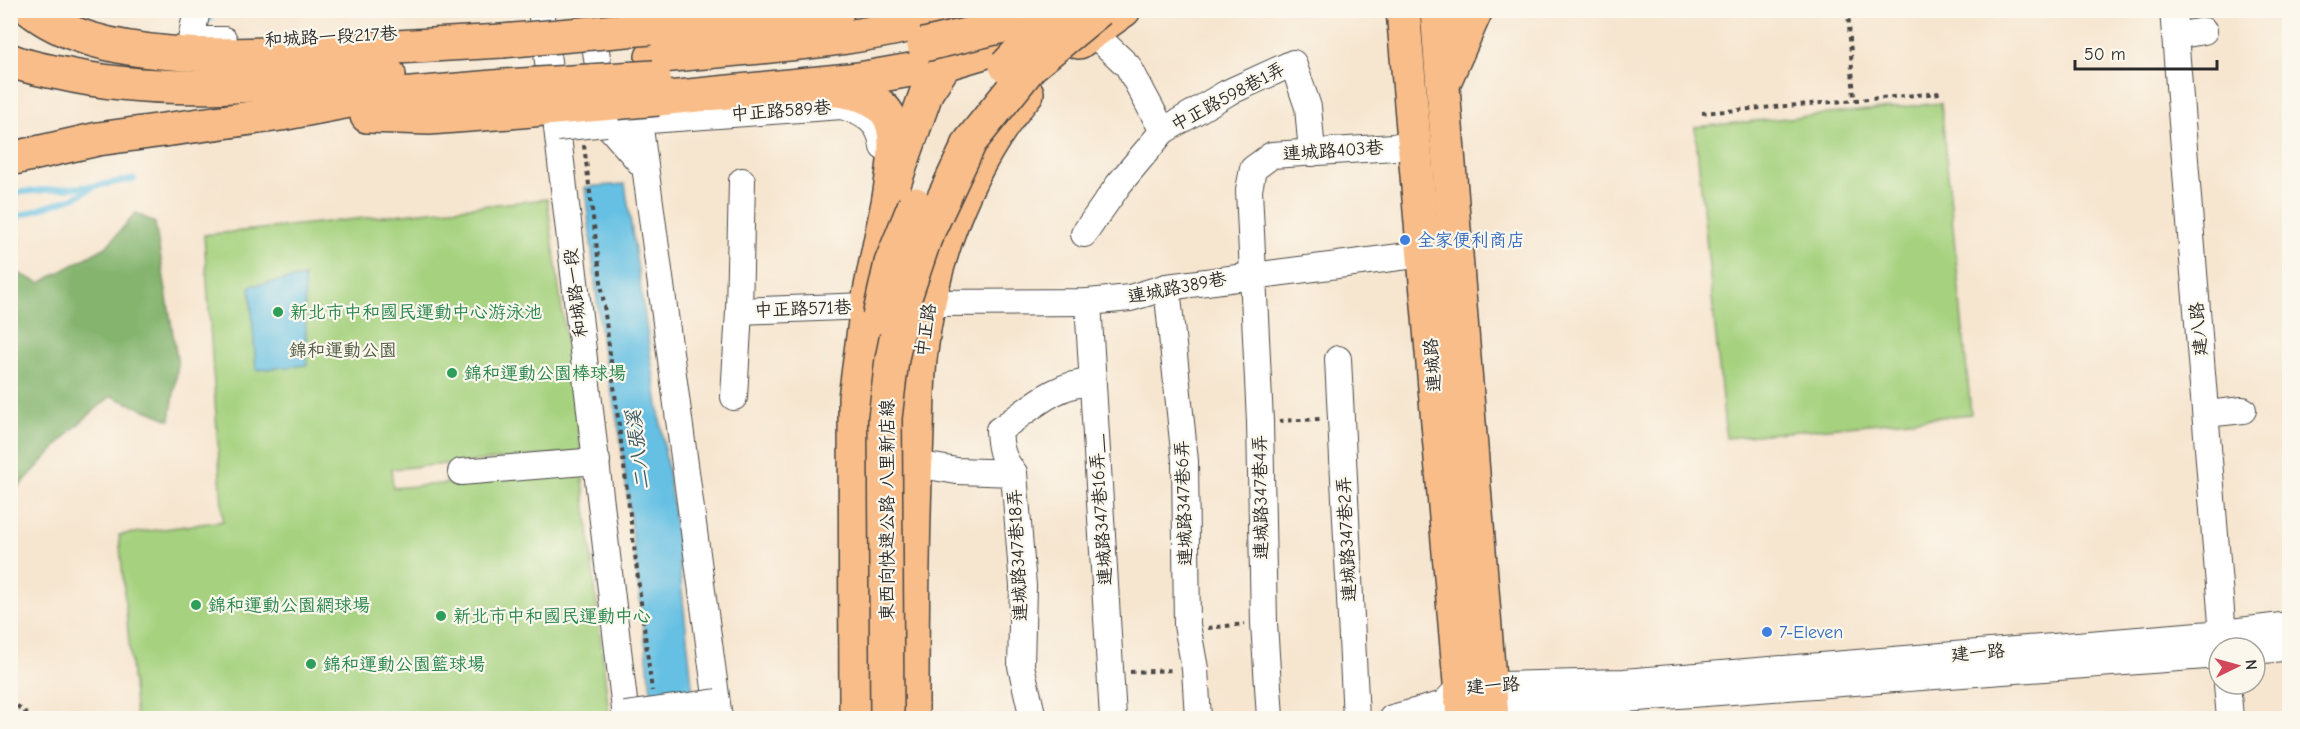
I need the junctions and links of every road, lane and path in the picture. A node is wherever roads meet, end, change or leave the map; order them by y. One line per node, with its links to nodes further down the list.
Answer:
1 (31, 10): 4 (main road, bridge)
2 (197, 10): 14 (street, 和城路一段217巷)
3 (717, 10): 11 (street, 和城路一段217巷)
4 (838, 10)
5 (1056, 10): 26 (main road, bridge); 78 (main road, 東西向快速公路 八里新店線, bridge)
6 (1437, 10): 20 (main road, 連城路)
7 (1476, 10): 20 (main road)
8 (1848, 10): 23 (path)
9 (2173, 10): 16 (street, 建八路)
10 (987, 11): 17 (main road); 18 (main road); 19 (main road)
11 (599, 16): 14 (street, 和城路一段217巷); 28 (street)
12 (1400, 16): 32 (main road, 連城路)
13 (1107, 17): 17 (main road); 30 (street); 38 (main road, 中正路); 79 (main road, 東西向快速公路 八里新店線, bridge)
14 (541, 18): 29 (street, 和城路一段)
15 (2204, 31): 16 (street)
16 (2175, 36): 52 (street, 建八路)
17 (1013, 42): 19 (main road); 24 (main road, 中正路)
18 (10, 60)
19 (945, 64): 21 (main road); 37 (main road)
20 (1443, 84): 72 (main road, 連城路)
21 (803, 86): 26 (main road, bridge); 37 (main road)
22 (1941, 93): 25 (path)
23 (1854, 98)
24 (986, 108): 38 (main road); 40 (main road, 中正路)
25 (1702, 113)
26 (281, 114): 34 (main road)
27 (639, 121): 28 (street, 中正路589巷); 35 (street); 37 (street, 中正路589巷)
28 (606, 123): 29 (street, 中正路589巷, bridge); 35 (street)
29 (557, 129): 55 (street, 和城路一段)
30 (1163, 130): 33 (street, 中正路598巷1弄); 39 (street, 中正路598巷1弄)
31 (583, 135): 70 (path)
32 (1415, 142): 33 (street, 連城路403巷); 41 (main road, 連城路)
33 (1312, 153): 42 (street, 連城路403巷)
34 (10, 159)
35 (645, 168): 73 (street)
36 (742, 181): 47 (street)
37 (894, 187): 40 (main road); 46 (main road)
38 (962, 192): 45 (main road, 中正路)
39 (1084, 234)
40 (907, 253): 79 (main road, 中正路)
41 (1423, 254): 42 (street, 連城路389巷); 72 (main road, 連城路)
42 (1253, 275): 43 (street, 連城路389巷); 54 (street, 連城路347巷4弄)
43 (1167, 287): 44 (street, 連城路389巷); 60 (street, 連城路347巷6弄)
44 (1088, 302): 45 (street, 連城路389巷); 49 (street, 連城路347巷16弄＿)
45 (930, 303): 56 (main road, 中正路)
46 (867, 306): 47 (street, 中正路571巷); 77 (main road)
47 (740, 311): 50 (street)
48 (1338, 359): 53 (street, 連城路347巷2弄)
49 (1092, 382): 58 (street, 連城路347巷18弄); 67 (street, 連城路347巷16弄＿)
50 (734, 397)
51 (2243, 410): 52 (street)
52 (2206, 414): 62 (street, 建八路)
53 (1341, 418): 54 (path); 84 (street, 連城路347巷2弄)
54 (1260, 422): 59 (street, 連城路347巷4弄)
55 (597, 461): 57 (street); 75 (street, 和城路一段)
56 (916, 464): 58 (street); 80 (main road, 中正路)
57 (461, 472)
58 (1014, 472): 74 (street, 連城路347巷18弄)
59 (1264, 623): 60 (path); 83 (street, 連城路347巷4弄)
60 (1187, 625): 68 (street, 連城路347巷6弄)
61 (2289, 625): 63 (street, 建一路)
62 (2221, 636)
63 (2252, 636)
64 (2207, 646): 72 (street, 建一路)
65 (2289, 647): 66 (street)
66 (2267, 650)
67 (1110, 662): 68 (path); 81 (street, 連城路347巷16弄＿)
68 (1195, 669): 82 (street, 連城路347巷6弄)
69 (2228, 696): 86 (street)
70 (652, 697)
71 (10, 700): 76 (path)
72 (1472, 704): 85 (street, 建一路)
73 (718, 710): 75 (street, bridge)
74 (1032, 710)
75 (625, 717)
76 (32, 718)
77 (856, 718)
78 (866, 718)
79 (885, 718)
80 (912, 718)
81 (1113, 718)
82 (1198, 718)
83 (1270, 718)
84 (1356, 718)
85 (1392, 718)
86 (2230, 718)

